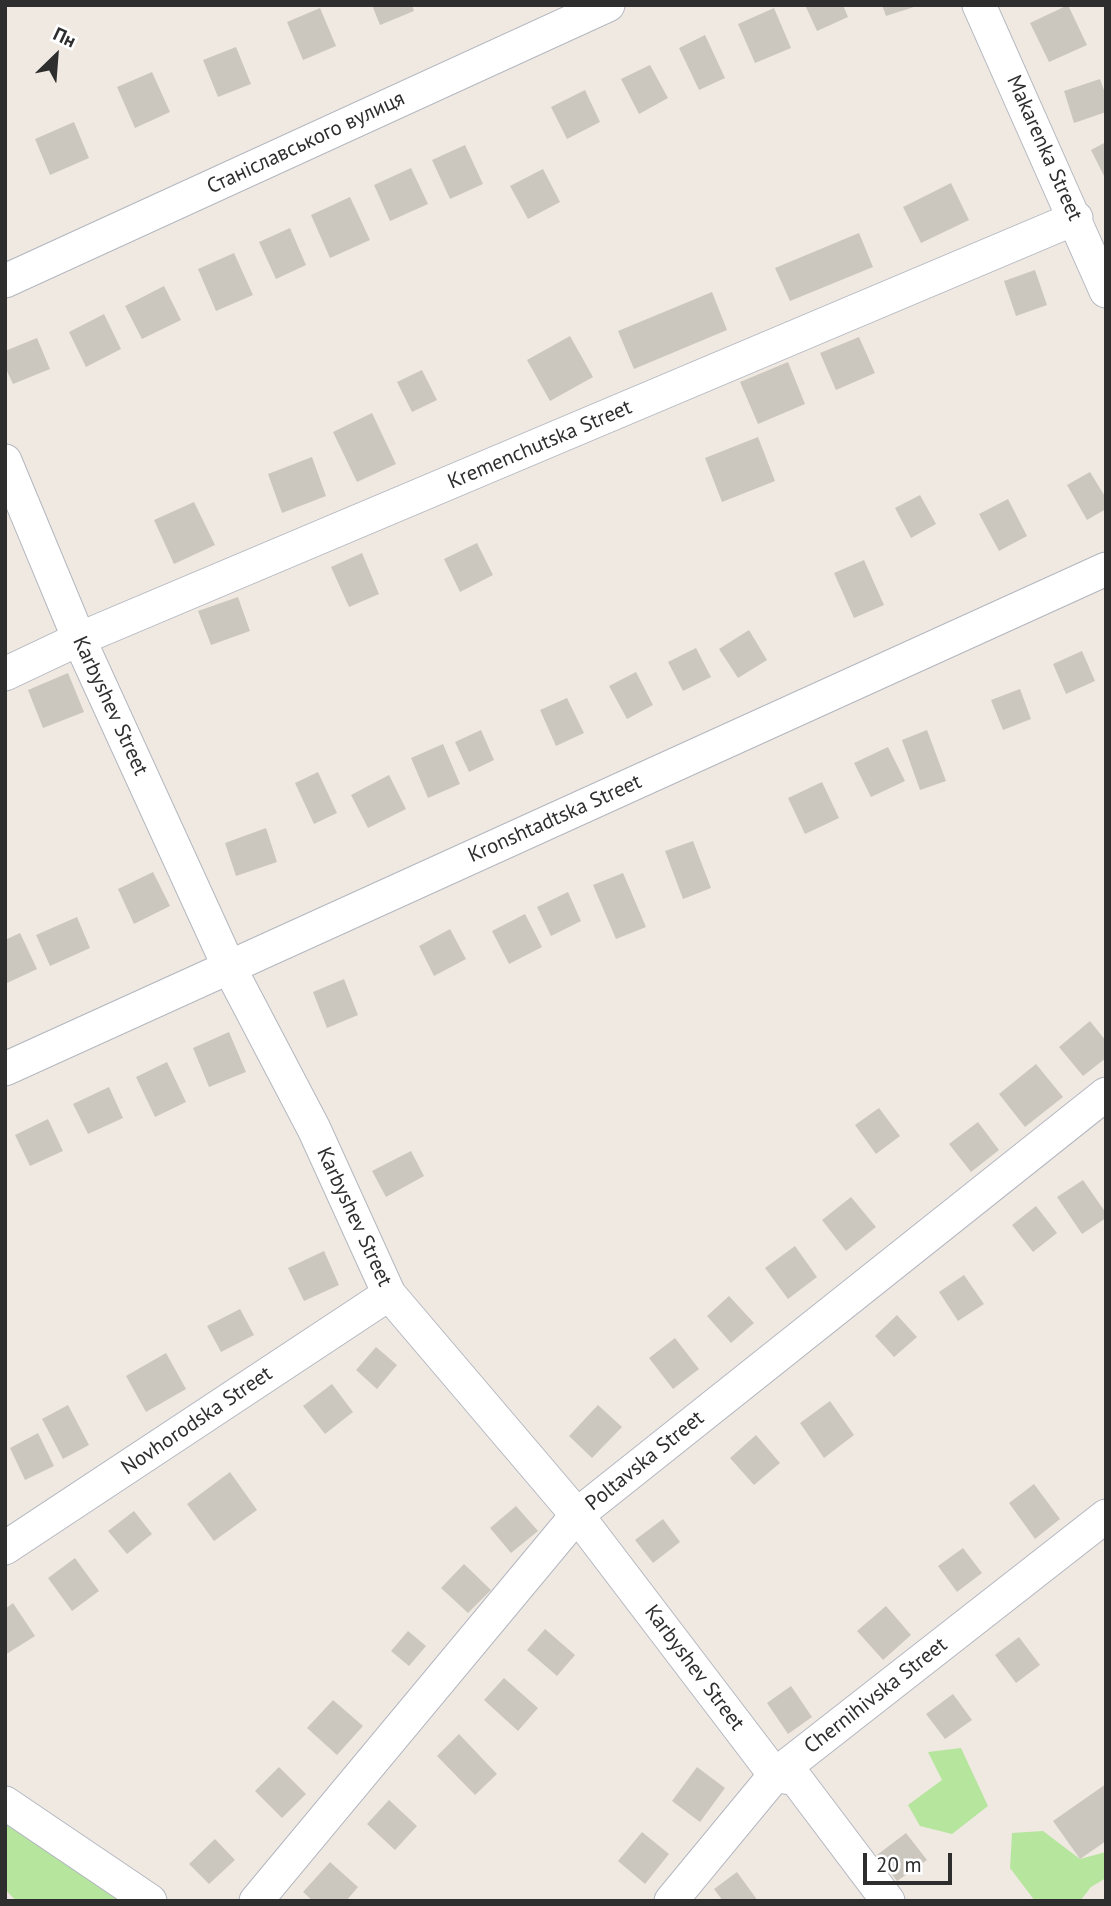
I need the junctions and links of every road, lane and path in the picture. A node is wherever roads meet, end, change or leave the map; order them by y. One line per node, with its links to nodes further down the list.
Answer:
1 (608, 5): 4 (street, Станіславського вулиця)
2 (979, 5): 3 (street, Makarenka Street)
3 (1076, 218): 5 (street, Makarenka Street); 8 (street, Kremenchutska Street)
4 (5, 281)
5 (1106, 291)
6 (5, 461): 8 (street, Karbyshev Street)
7 (1106, 569): 10 (street, Kronshtadtska Street)
8 (79, 639): 9 (street, Kremenchutska Street); 10 (street, Karbyshev Street)
9 (5, 674)
10 (229, 967): 11 (street, Kronshtadtska Street); 13 (street, Karbyshev Street)
11 (5, 1069)
12 (1106, 1094): 14 (street, Poltavska Street)
13 (389, 1294): 14 (street, Karbyshev Street); 16 (street, Novhorodska Street)
14 (577, 1515): 17 (street, Karbyshev Street); 20 (street, Poltavska Street)
15 (1106, 1516): 17 (street, Chernihivska Street)
16 (5, 1549)
17 (775, 1775): 21 (street, Chernihivska Street); 22 (street, Karbyshev Street)
18 (5, 1803): 19 (street)
19 (150, 1901)
20 (256, 1901)
21 (671, 1901)
22 (888, 1901)

